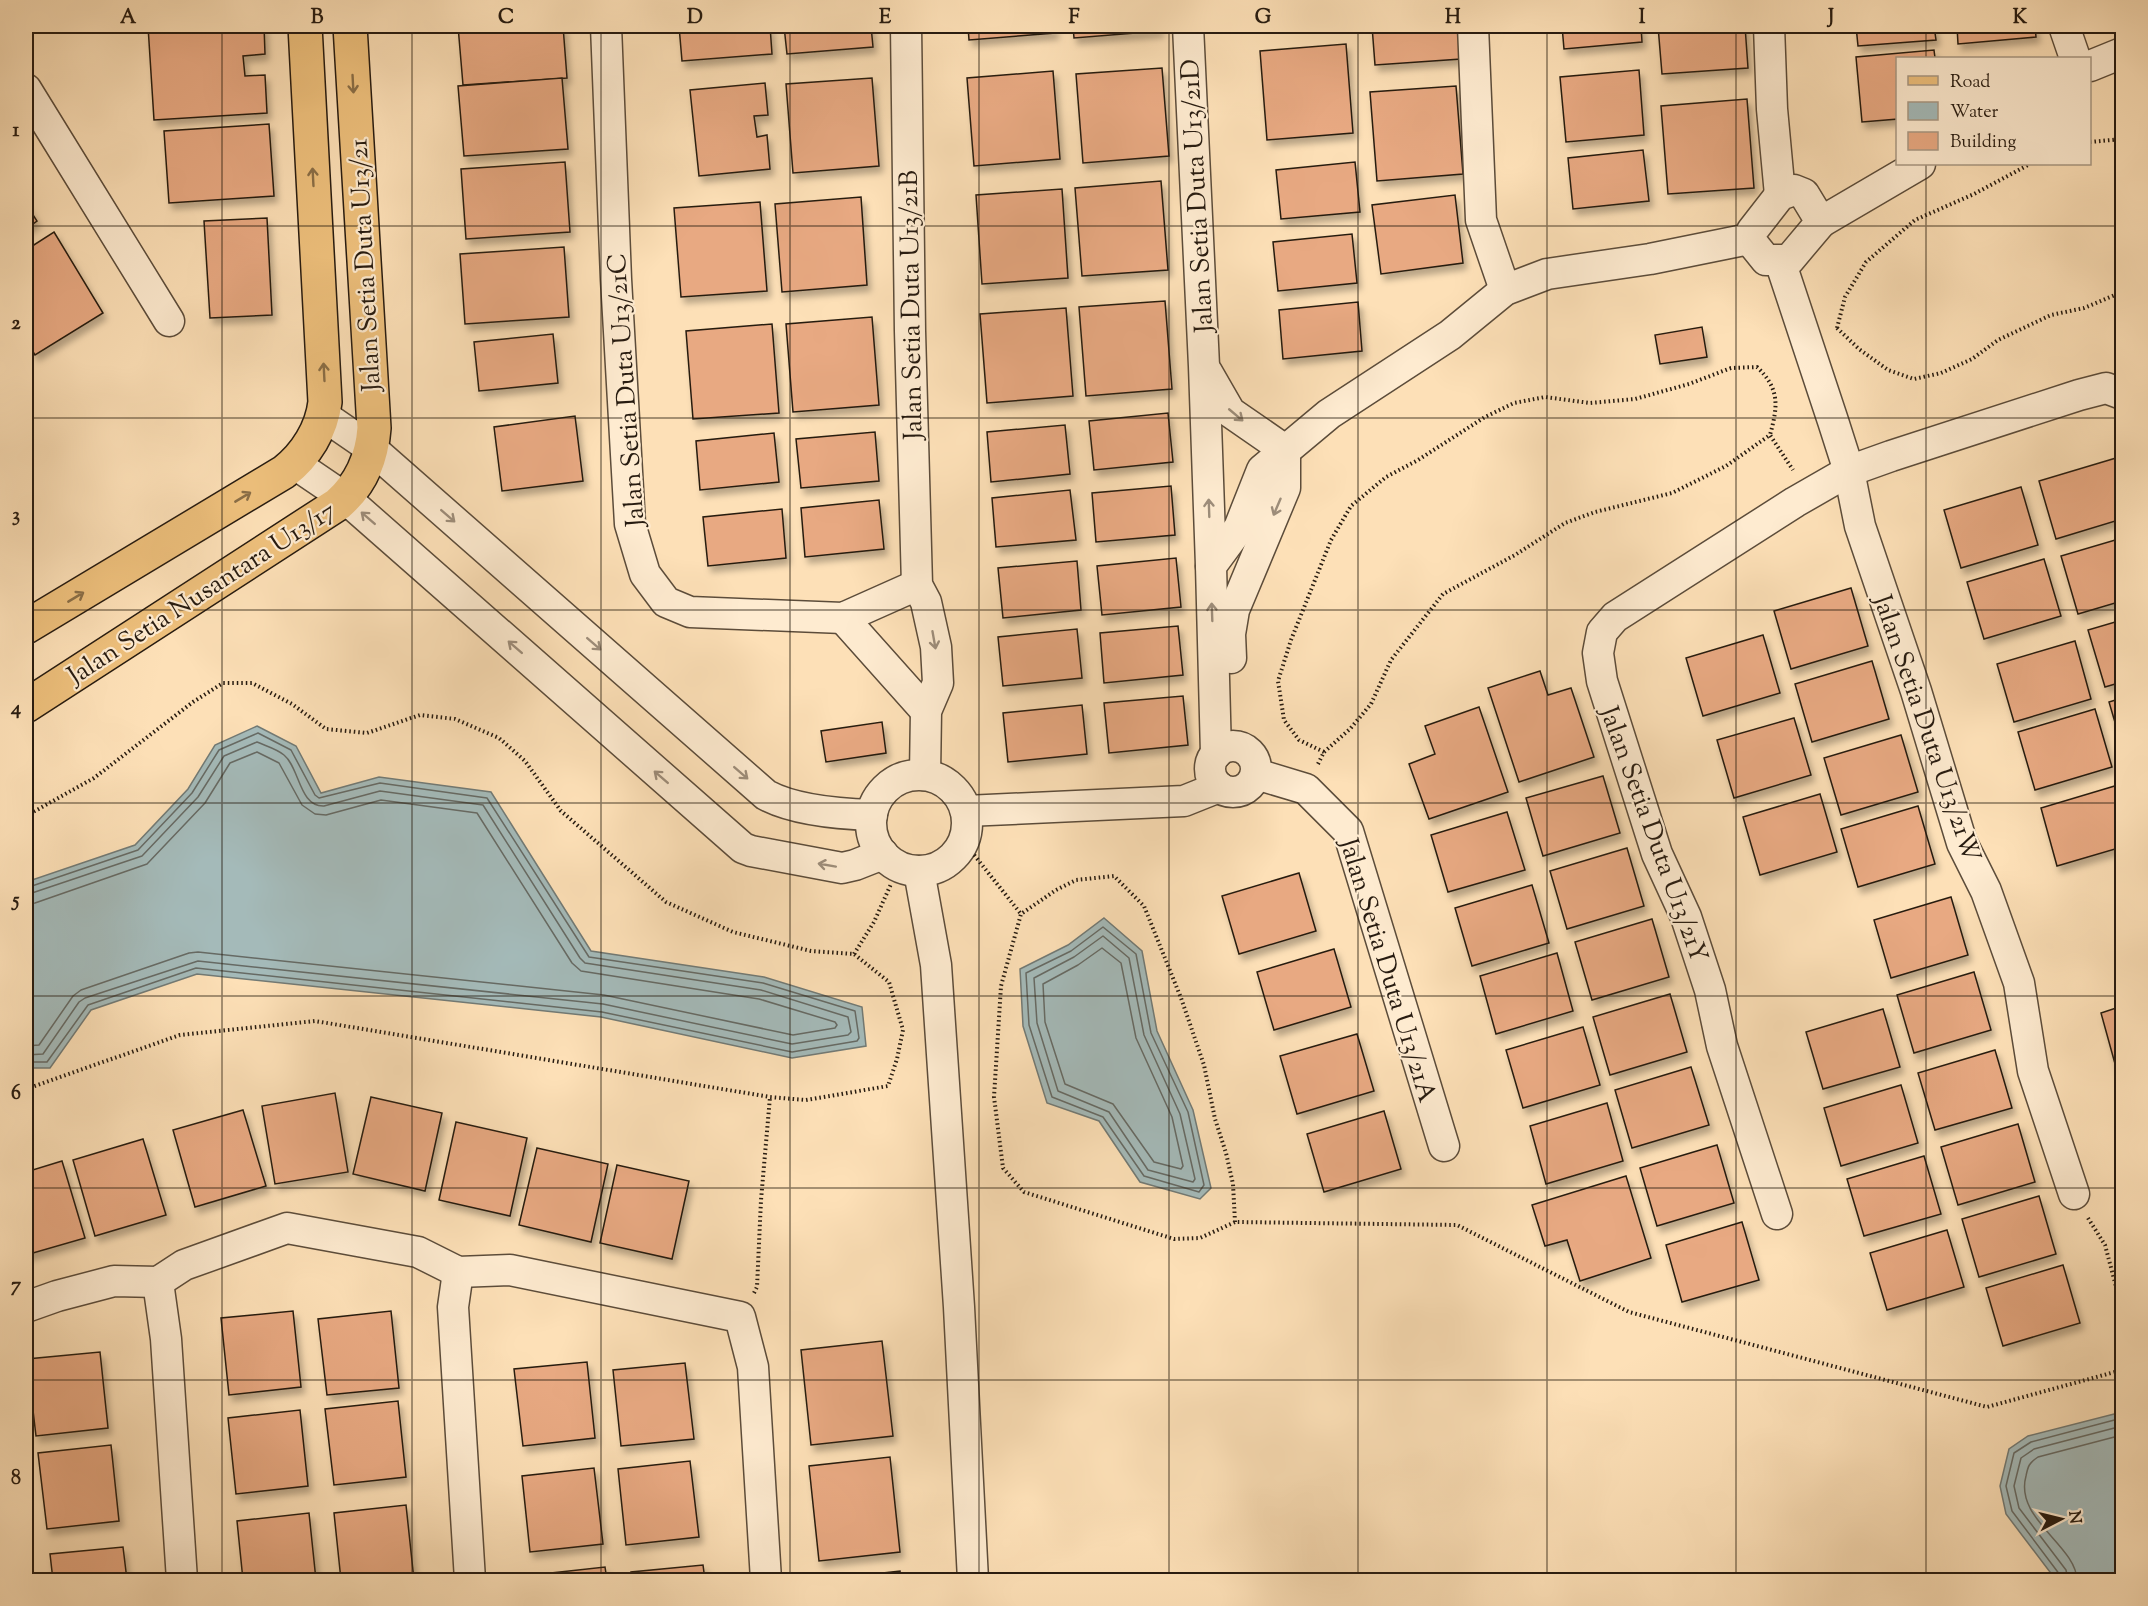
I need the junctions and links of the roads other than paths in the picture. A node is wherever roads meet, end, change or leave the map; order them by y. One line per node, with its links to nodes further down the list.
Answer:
1 (305, 26): 22 (main road, Jalan Setia Duta U13/21, one-way to 1)
2 (350, 26): 23 (main road, Jalan Setia Duta U13/21, one-way to 23)
3 (606, 26): 30 (street, Jalan Setia Duta U13/21C)
4 (906, 26): 29 (street, Jalan Setia Duta U13/21B)
5 (1188, 26): 20 (street, Jalan Setia Duta U13/21D)
6 (1473, 26): 18 (street)
7 (1769, 26): 14 (street)
8 (2064, 26): 10 (street)
9 (2122, 53): 11 (street)
10 (2075, 57)
11 (2091, 66)
12 (26, 89): 19 (street)
13 (1918, 165): 15 (street)
14 (1780, 195): 15 (street); 16 (street)
15 (1821, 222): 17 (street)
16 (1749, 239): 17 (street); 18 (street)
17 (1780, 261): 26 (street, Jalan Setia Duta U13/21W)
18 (1505, 290): 24 (street)
19 (170, 321)
20 (1204, 366): 24 (street, one-way to 24); 28 (street, Jalan Setia Duta U13/21D, one-way to 20)
21 (2122, 394): 26 (street, Jalan Setia Duta U13/21Y)
22 (324, 416): 23 (street); 25 (main road, Jalan Setia Duta U13/21)
23 (372, 449): 27 (main road, Jalan Setia Duta U13/21); 39 (street, one-way to 39)
24 (1285, 450): 28 (street); 34 (street, one-way to 34)
25 (295, 464): 27 (street); 31 (main road, one-way to 25)
26 (1849, 471): 42 (street, Jalan Setia Duta U13/21W); 43 (street, Jalan Setia Duta U13/21Y)
27 (345, 498): 32 (main road, Jalan Setia Nusantara U13/17); 40 (street, one-way to 27)
28 (1210, 566): 34 (street, Jalan Setia Duta U13/21D, one-way to 28)
29 (916, 585): 30 (street); 33 (street, one-way to 33)
30 (843, 618): 33 (street)
31 (26, 627)
32 (26, 706)
33 (926, 711): 36 (street)
34 (1226, 750): 35 (street); 37 (street)
35 (1256, 774): 37 (street); 41 (street, Jalan Setia Duta U13/21A)
36 (925, 775): 38 (street); 39 (street)
37 (1219, 787): 38 (street)
38 (966, 811): 40 (street)
39 (872, 815): 40 (street)
40 (901, 864): 50 (street)
41 (1444, 1146)
42 (2074, 1194)
43 (1777, 1214)
44 (458, 1272): 45 (street); 48 (street); 49 (street)
45 (158, 1282): 46 (street); 47 (street)
46 (26, 1307)
47 (182, 1581)
48 (470, 1581)
49 (766, 1581)
50 (973, 1581)

